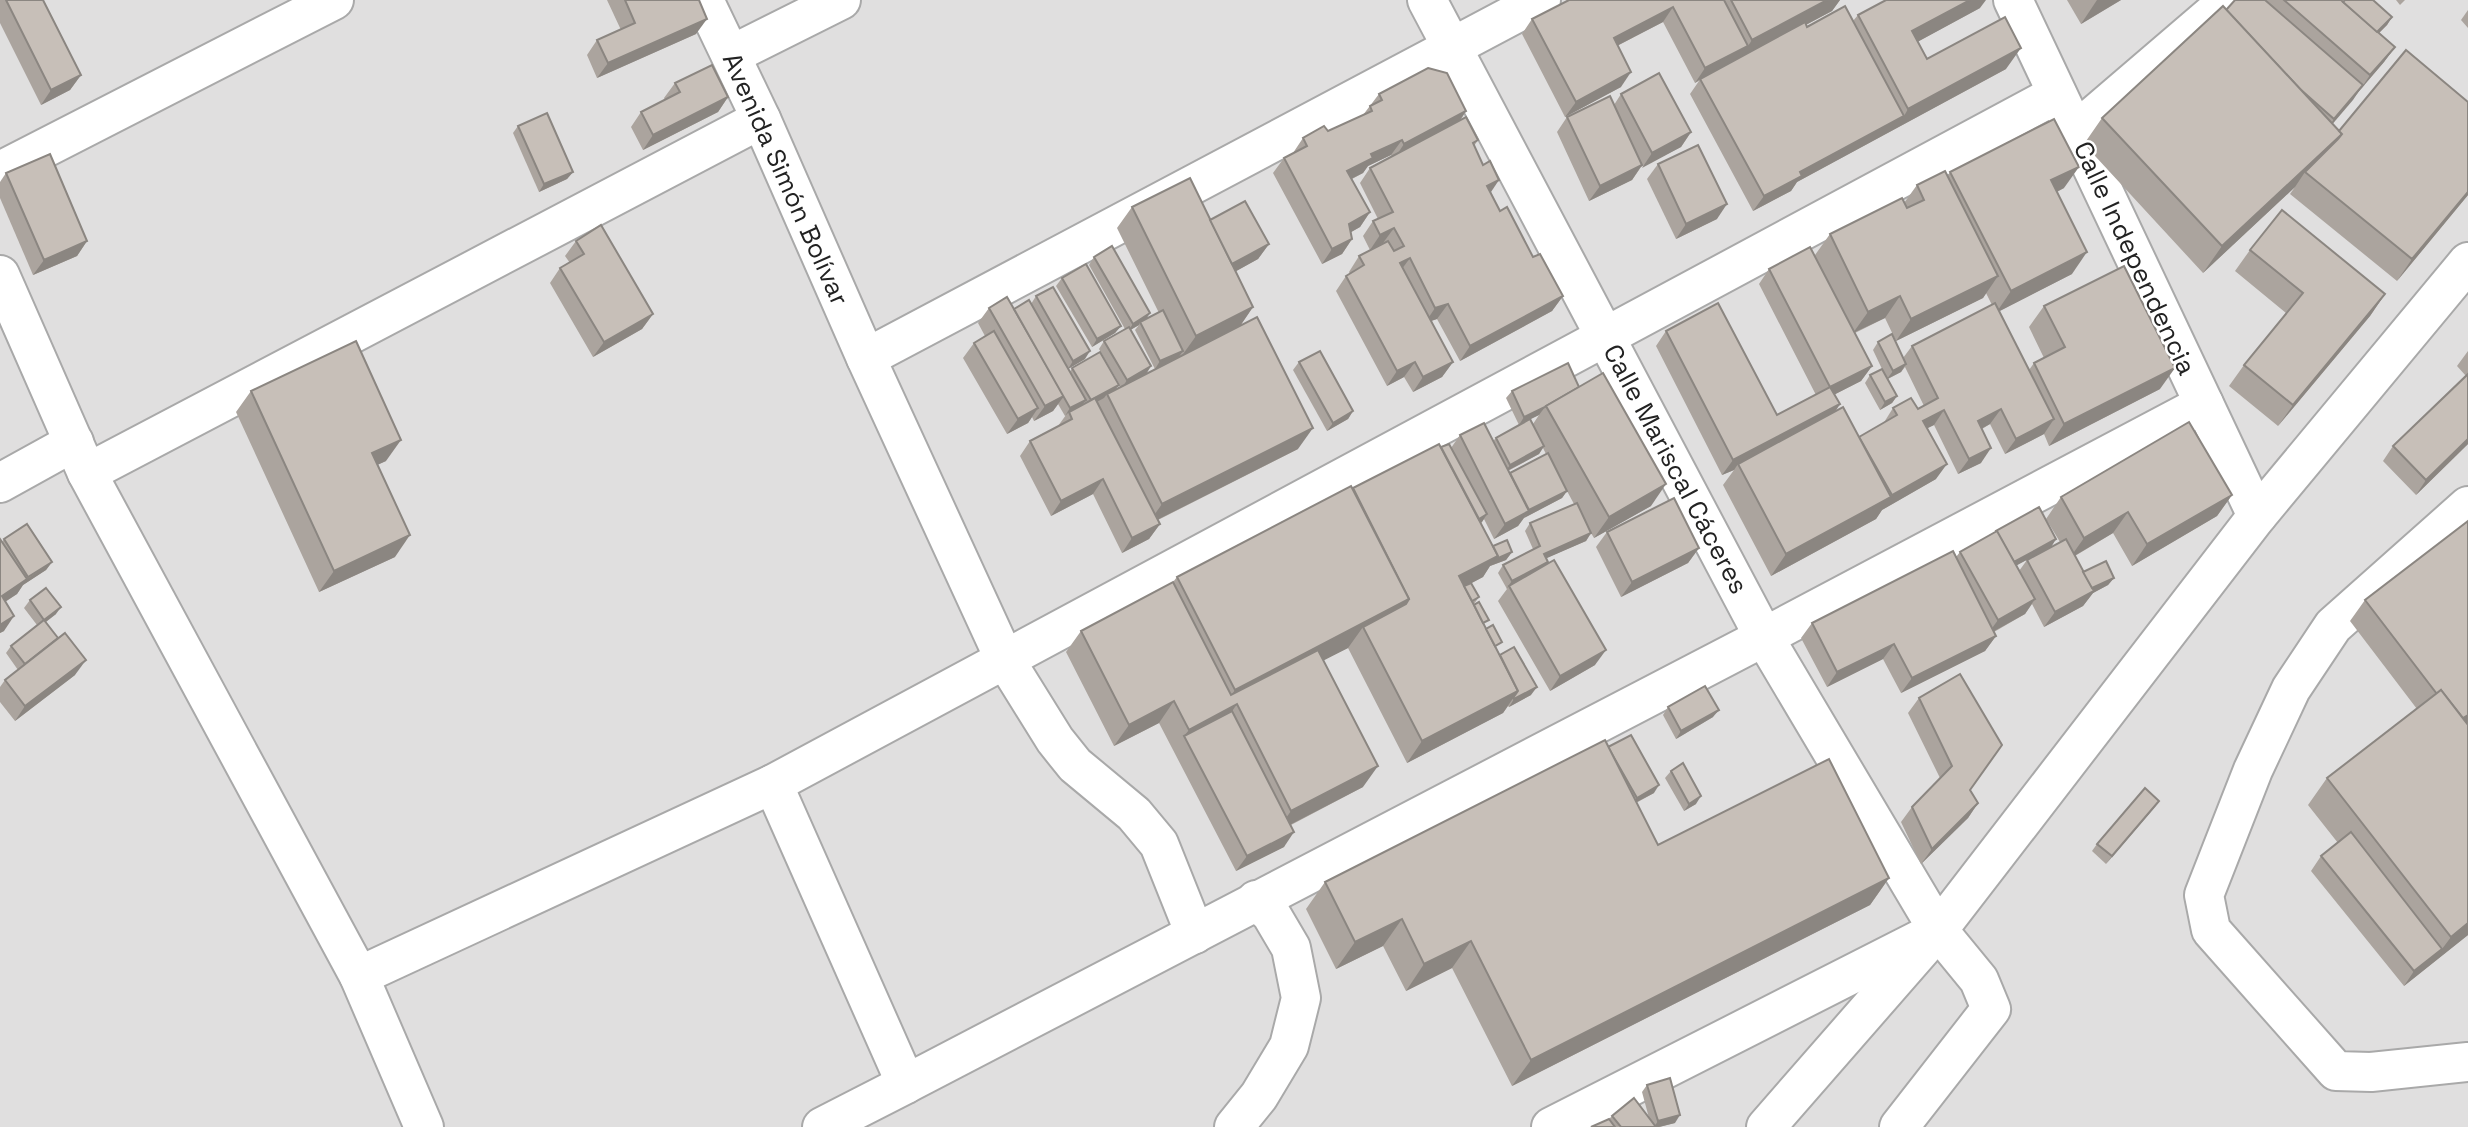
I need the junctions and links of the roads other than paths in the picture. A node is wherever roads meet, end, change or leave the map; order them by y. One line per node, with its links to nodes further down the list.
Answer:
1 (334, 0): 13 (street)
2 (705, 0): 9 (street, Avenida Simón Bolívar)
3 (841, 0): 9 (street)
4 (1427, 0): 8 (street, Calle Mariscal Cáceres)
5 (1541, 0): 8 (street)
6 (2013, 0): 10 (street, Calle Independencia)
7 (2229, 0): 12 (street)
8 (1452, 47): 16 (street, Calle Mariscal Cáceres); 17 (street)
9 (731, 55): 11 (street, Avenida Simón Bolívar)
10 (2057, 94): 12 (street, Calle Independencia); 16 (street)
11 (761, 119): 17 (street, Avenida Simón Bolívar); 19 (street)
12 (2076, 132): 18 (street, Calle Independencia)
13 (0, 171)
14 (2468, 262): 22 (street)
15 (0, 275): 19 (street)
16 (1606, 337): 23 (street, Calle Mariscal Cáceres); 24 (street)
17 (866, 358): 24 (street, Avenida Simón Bolívar)
18 (2204, 404): 22 (street, Calle Independencia); 23 (street)
19 (80, 457): 20 (street); 29 (street)
20 (0, 483)
21 (2468, 506): 30 (street)
22 (2257, 516): 28 (street)
23 (1765, 637): 26 (street); 28 (street, Calle Mariscal Cáceres)
24 (1004, 658): 25 (street); 27 (street, Avenida Simón Bolívar)
25 (773, 784): 29 (street); 31 (street)
26 (1256, 900): 27 (street); 34 (street)
27 (1195, 934): 31 (street)
28 (1958, 954): 35 (street); 36 (street); 37 (street, Calle Mariscal Cáceres)
29 (359, 976): 32 (street)
30 (2468, 1062)
31 (906, 1084): 33 (street)
32 (424, 1127)
33 (822, 1127)
34 (1234, 1127)
35 (1551, 1127)
36 (1766, 1127)
37 (1899, 1127)

